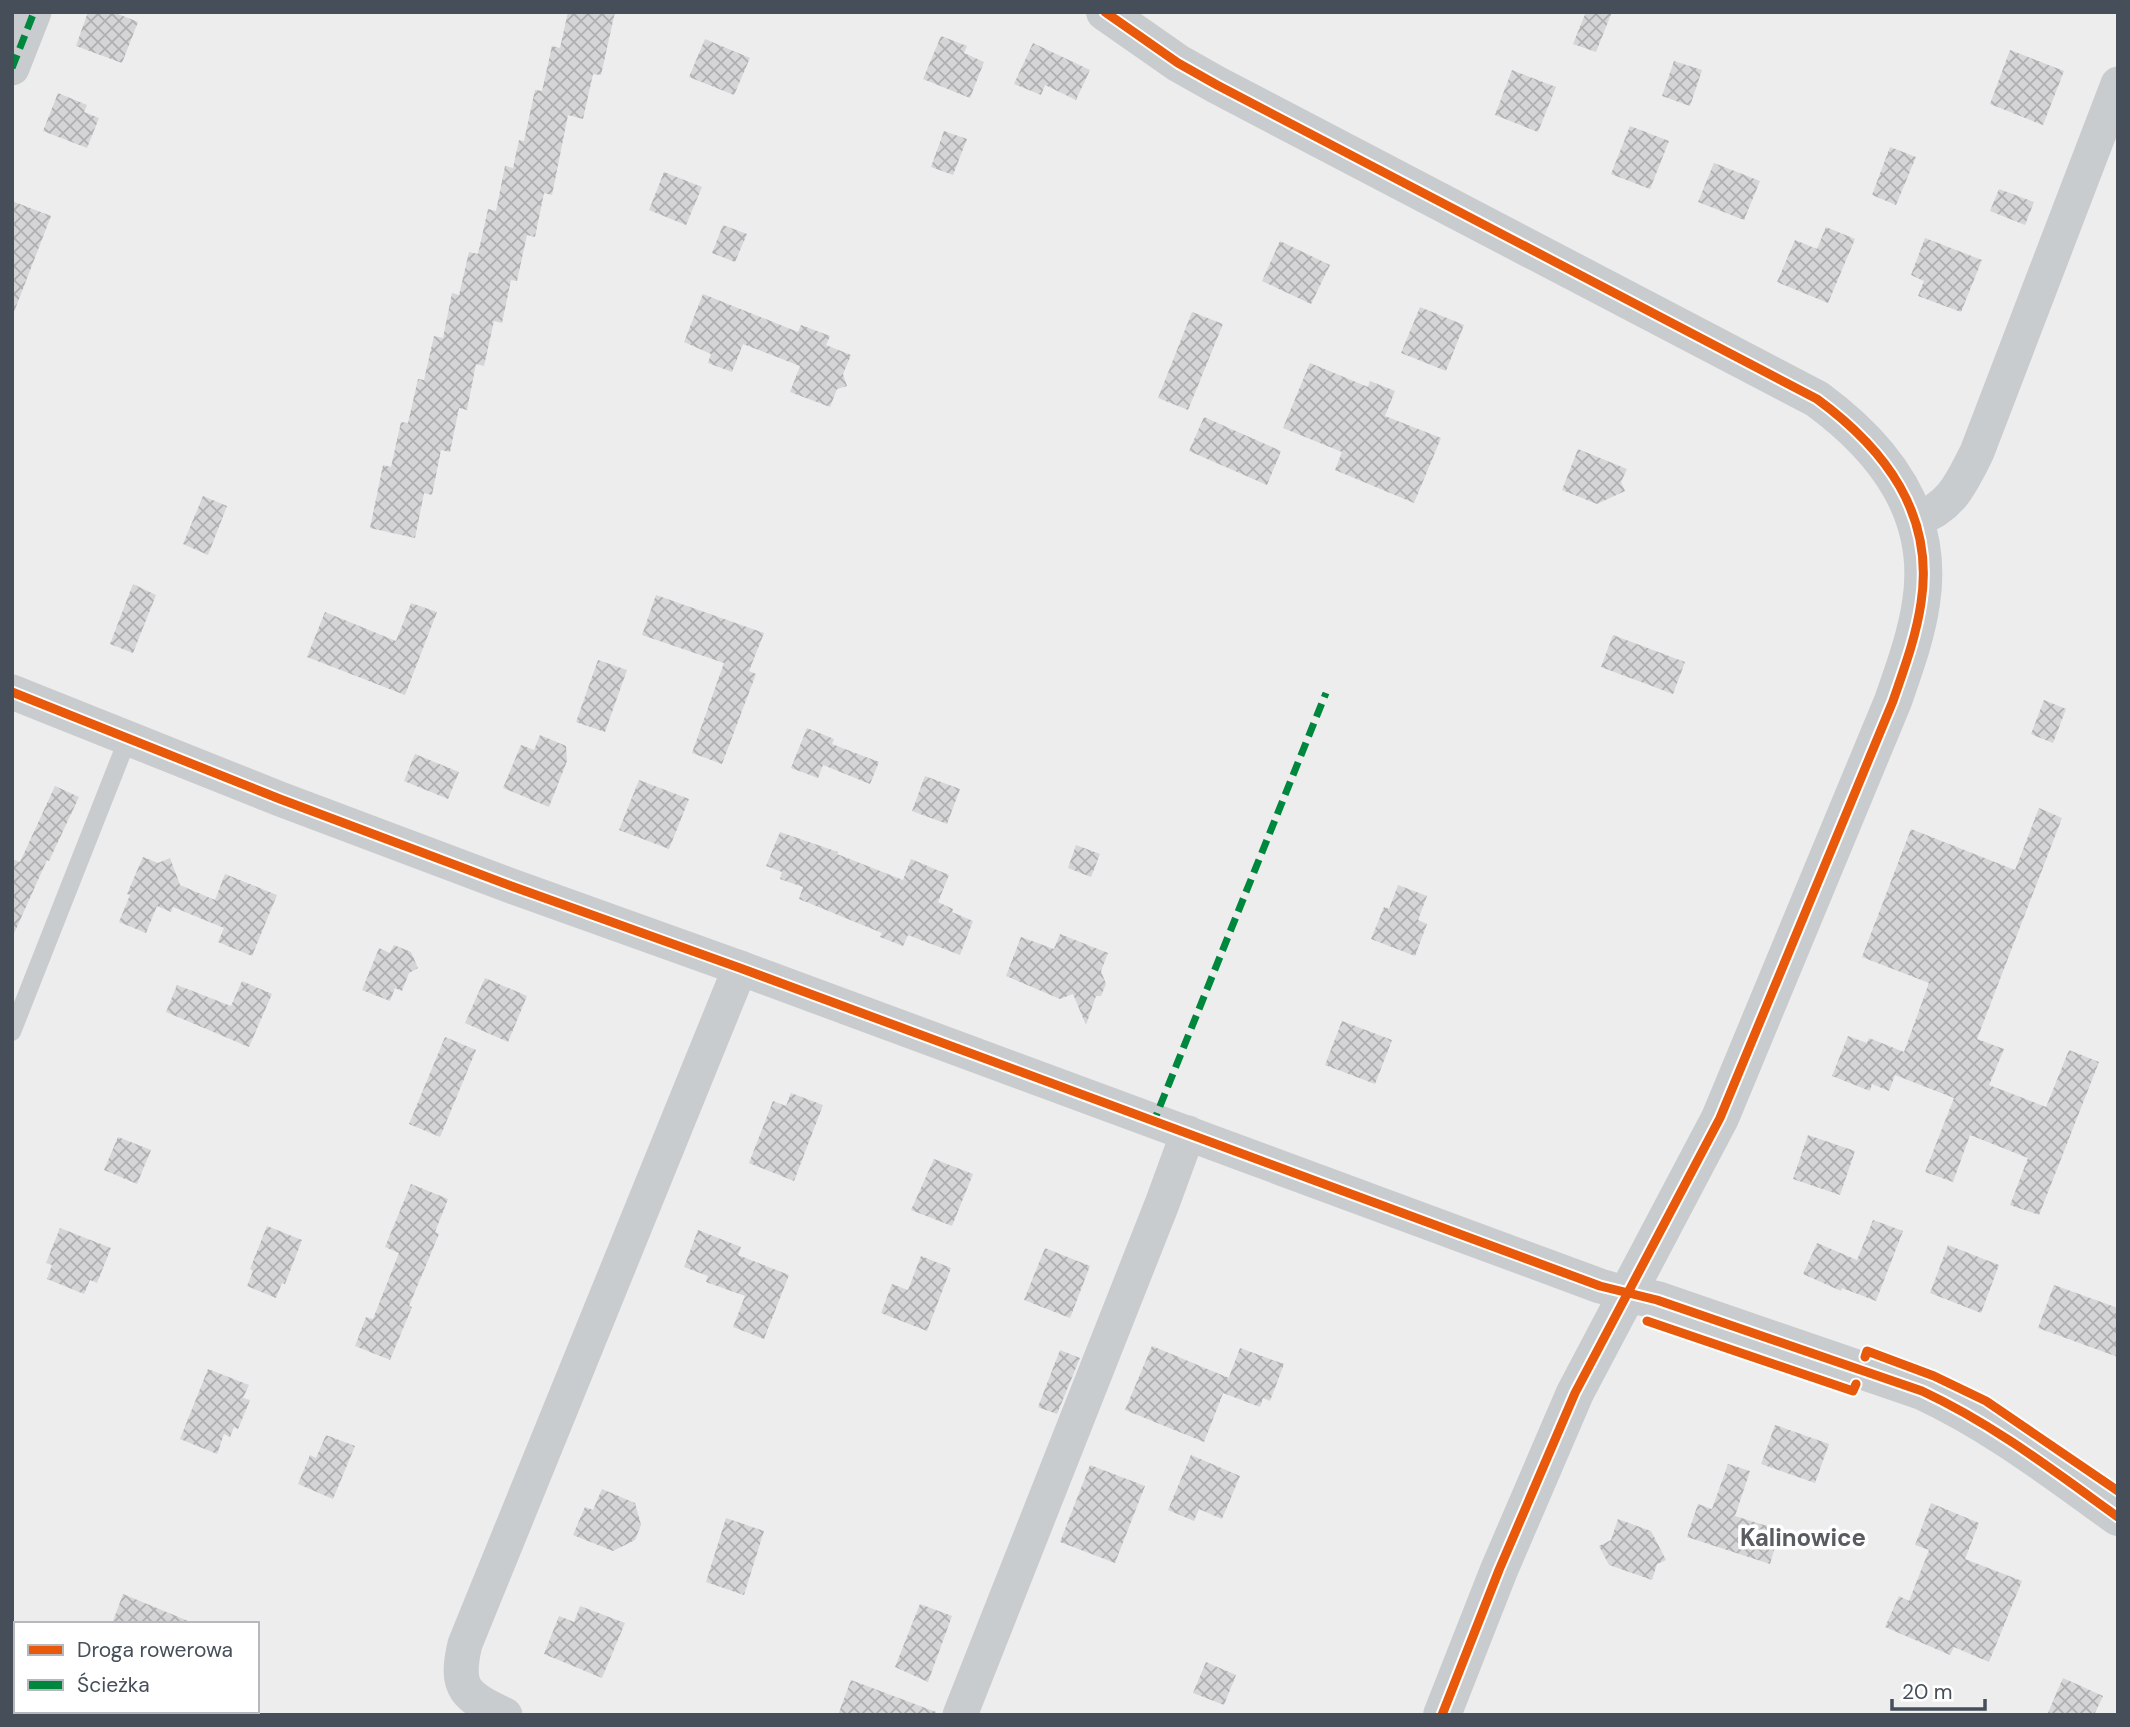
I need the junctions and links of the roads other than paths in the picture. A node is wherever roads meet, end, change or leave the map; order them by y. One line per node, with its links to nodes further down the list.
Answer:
1 (34, 12): 3 (street)
2 (1105, 12): 5 (street)
3 (12, 68)
4 (2118, 84): 5 (street)
5 (1915, 520): 11 (street)
6 (12, 692): 7 (street)
7 (128, 738): 8 (street); 9 (lane)
8 (740, 968): 10 (street); 13 (street)
9 (12, 1032)
10 (1188, 1133): 11 (street); 14 (street)
11 (1628, 1294): 12 (street); 15 (street)
12 (2118, 1517)
13 (505, 1715)
14 (960, 1715)
15 (1442, 1715)

